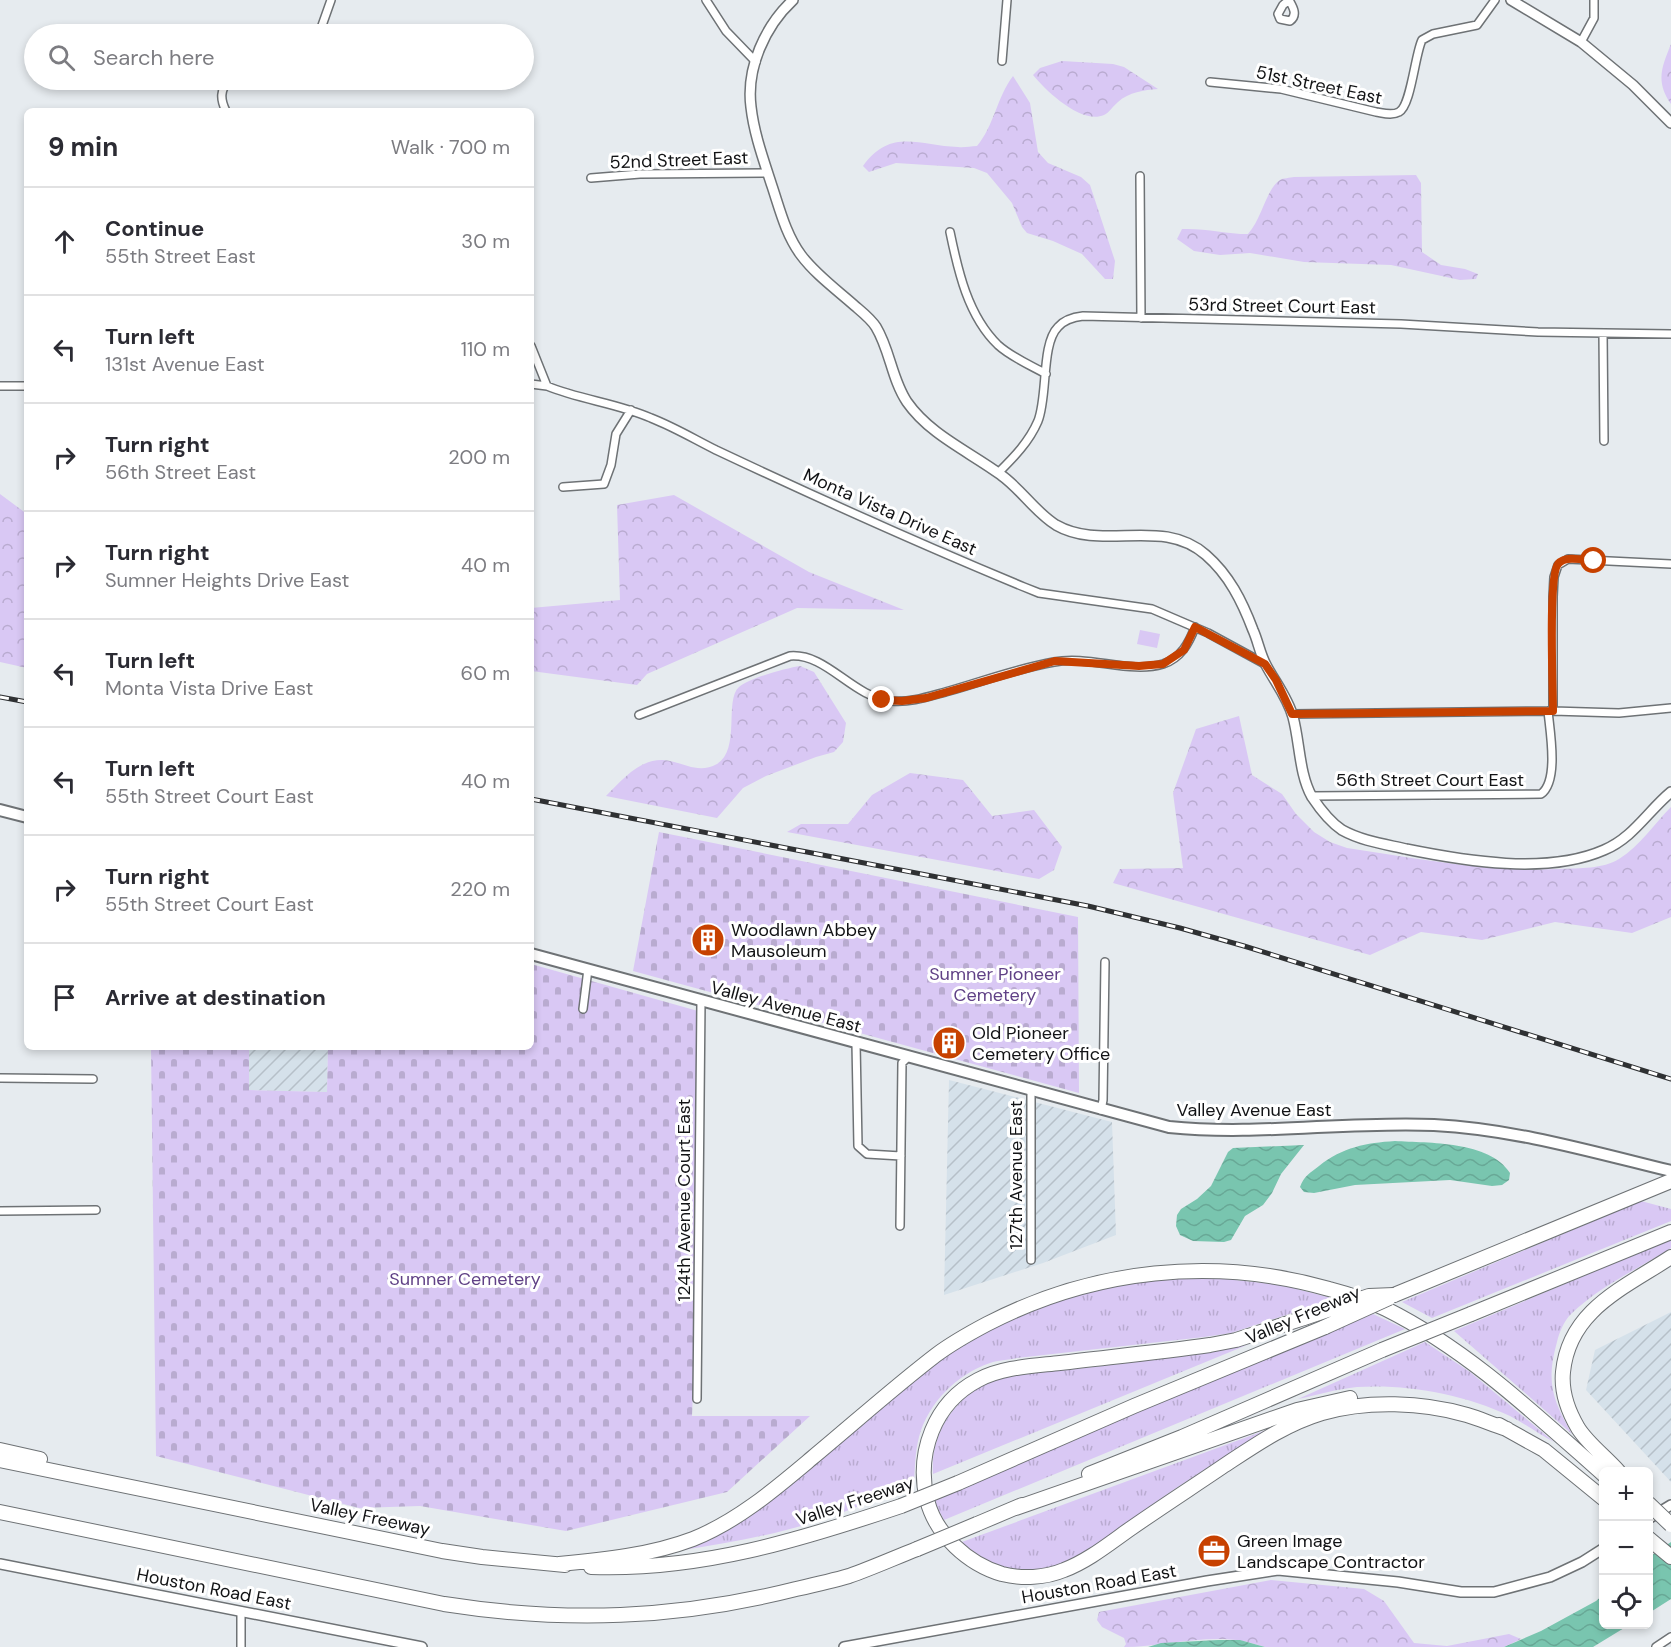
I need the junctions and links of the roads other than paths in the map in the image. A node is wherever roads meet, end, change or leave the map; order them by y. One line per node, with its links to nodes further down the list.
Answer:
1 (331, 0): 8 (street)
2 (706, 0): 10 (street)
3 (793, 0): 10 (street)
4 (1007, 0): 11 (street)
5 (1495, 0): 12 (street, 51st Street East)
6 (1511, 0): 9 (street)
7 (1594, 0): 9 (street)
8 (323, 24)
9 (1581, 42): 15 (street)
10 (756, 62): 16 (street)
11 (1002, 62)
12 (1210, 82)
13 (222, 90): 14 (street)
14 (225, 108)
15 (1671, 123)
16 (768, 173): 18 (street, 52nd Street East); 31 (street)
17 (1140, 176): 20 (street)
18 (591, 178)
19 (950, 232): 24 (street)
20 (1141, 318): 21 (street, 53rd Street Court East); 24 (street, 53rd Street Court East)
21 (1603, 333): 22 (street, 53rd Street Court East); 30 (street)
22 (1671, 334)
23 (534, 354): 28 (street)
24 (1046, 374): 31 (street, 53rd Street Court East)
25 (534, 384): 28 (street)
26 (0, 386): 27 (street)
27 (24, 386)
28 (547, 386): 29 (street, Monta Vista Drive East)
29 (632, 410): 32 (street); 34 (street, Monta Vista Drive East)
30 (1604, 441)
31 (998, 473): 35 (street)
32 (563, 487)
33 (1671, 564): 37 (street)
34 (1195, 627): 35 (street, Monta Vista Drive East); 39 (street)
35 (1265, 664): 38 (street)
36 (1671, 708): 37 (street)
37 (1550, 711): 38 (street); 41 (street, 56th Street Court East)
38 (1292, 714): 41 (street)
39 (639, 715)
40 (1671, 792): 41 (street)
41 (1312, 796)
42 (0, 810): 43 (main road)
43 (24, 817)
44 (534, 955): 46 (main road, Valley Avenue East)
45 (1105, 962): 54 (street)
46 (588, 969): 47 (main road, Valley Avenue East); 48 (street)
47 (701, 1001): 49 (main road, Valley Avenue East); 65 (street, 124th Avenue Court East)
48 (583, 1009)
49 (856, 1043): 50 (main road, Valley Avenue East); 55 (street)
50 (908, 1057): 53 (main road, Valley Avenue East); 55 (street)
51 (0, 1078): 52 (street)
52 (93, 1078)
53 (1031, 1091): 54 (main road, Valley Avenue East); 63 (street, 127th Avenue East)
54 (1101, 1110): 56 (main road, Valley Avenue East)
55 (901, 1156): 60 (street)
56 (1671, 1170)
57 (1671, 1181): 64 (highway, Valley Freeway)
58 (96, 1210): 59 (street)
59 (0, 1211)
60 (900, 1226)
61 (1671, 1232): 74 (highway, bridge)
62 (1671, 1257): 69 (highway)
63 (1031, 1260)
64 (1394, 1296): 66 (highway, bridge); 85 (highway, Valley Freeway, bridge)
65 (698, 1399)
66 (1507, 1429): 72 (highway); 74 (highway)
67 (0, 1450): 71 (highway)
68 (0, 1460): 71 (highway, Valley Freeway)
69 (1614, 1467)
70 (1599, 1471): 85 (highway)
71 (146, 1489): 85 (highway, Valley Freeway)
72 (1599, 1495)
73 (1671, 1505): 77 (street)
74 (1016, 1508): 76 (highway, bridge)
75 (1653, 1508): 79 (highway, bridge)
76 (0, 1513)
77 (1653, 1516)
78 (1653, 1518): 80 (highway)
79 (1671, 1525)
80 (1671, 1533)
81 (1653, 1542): 83 (highway)
82 (1599, 1551): 90 (street, Houston Road East)
83 (1671, 1557)
84 (0, 1564): 86 (street, Houston Road East)
85 (559, 1564)
86 (241, 1611): 88 (street); 89 (street, Houston Road East)
87 (1671, 1637): 91 (street)
88 (241, 1647)
89 (422, 1647)
90 (844, 1647)
91 (1656, 1647)

